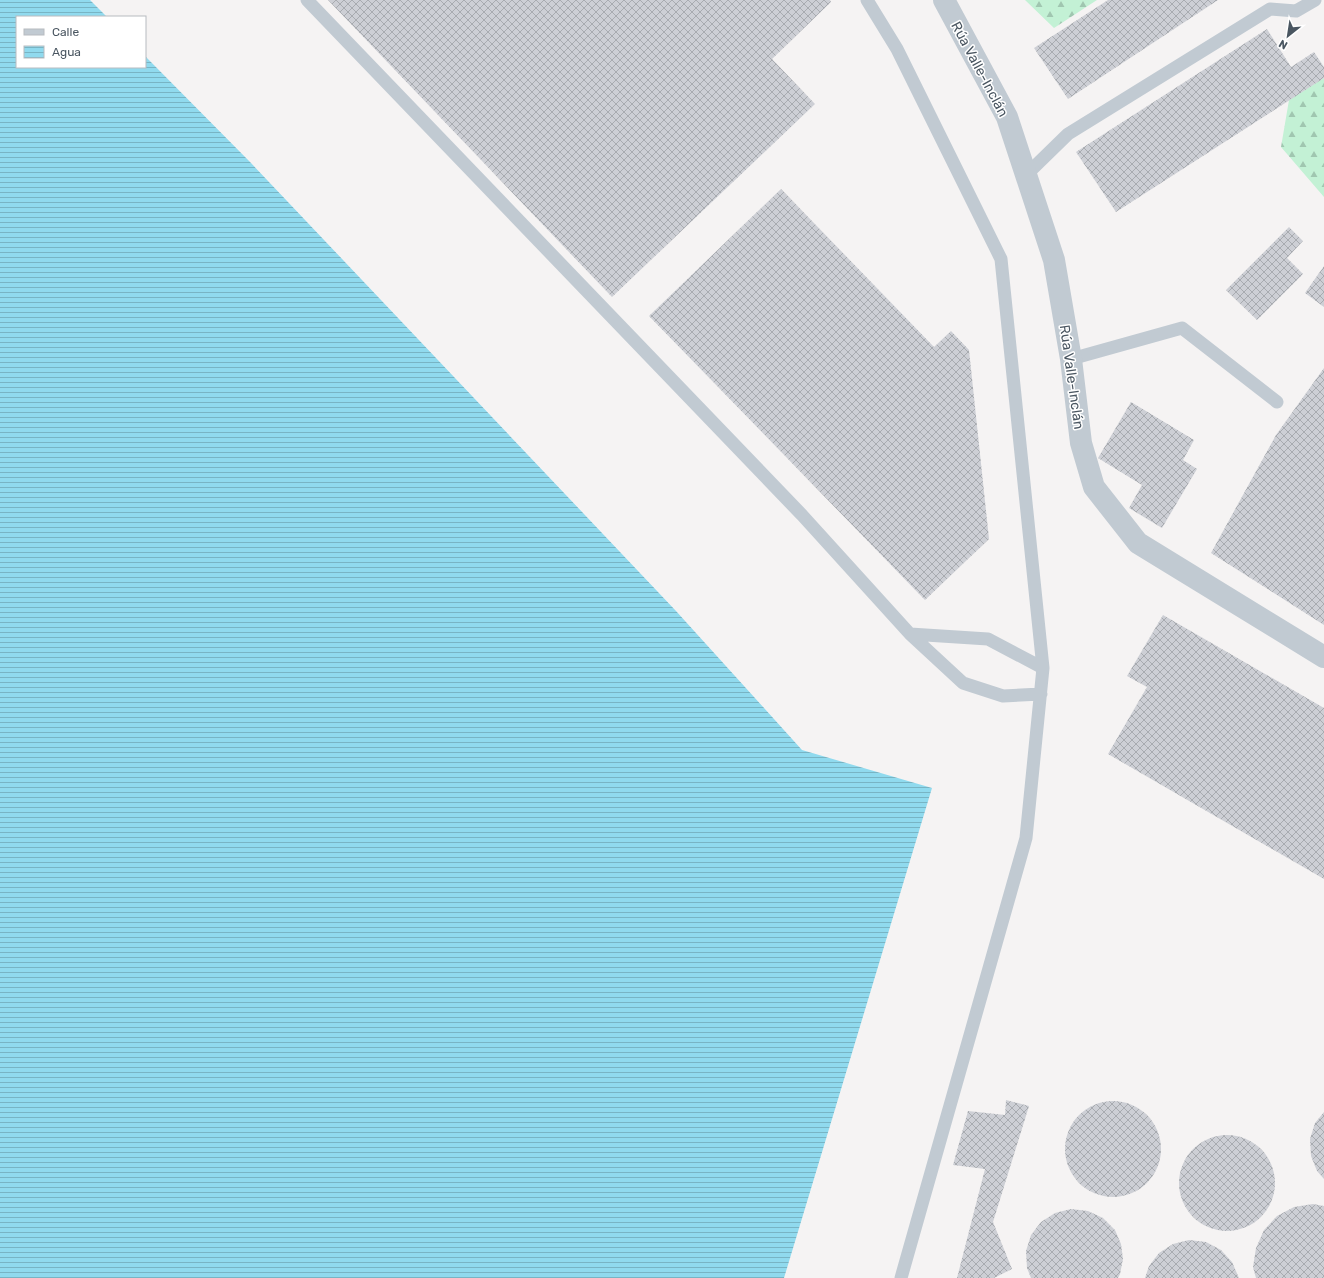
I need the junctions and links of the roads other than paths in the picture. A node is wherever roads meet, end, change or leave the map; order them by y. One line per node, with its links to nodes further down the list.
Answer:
1 (307, 0): 8 (lane)
2 (867, 0): 10 (lane)
3 (944, 0): 5 (street, Rúa Valle-Inclán)
4 (1315, 0): 5 (lane)
5 (1026, 174): 6 (street, Rúa Valle-Inclán)
6 (1071, 359): 7 (lane); 9 (street, Rúa Valle-Inclán)
7 (1277, 402)
8 (910, 634): 10 (lane); 11 (lane)
9 (1324, 657)
10 (1043, 668): 11 (lane)
11 (1041, 694): 12 (lane)
12 (901, 1278)

